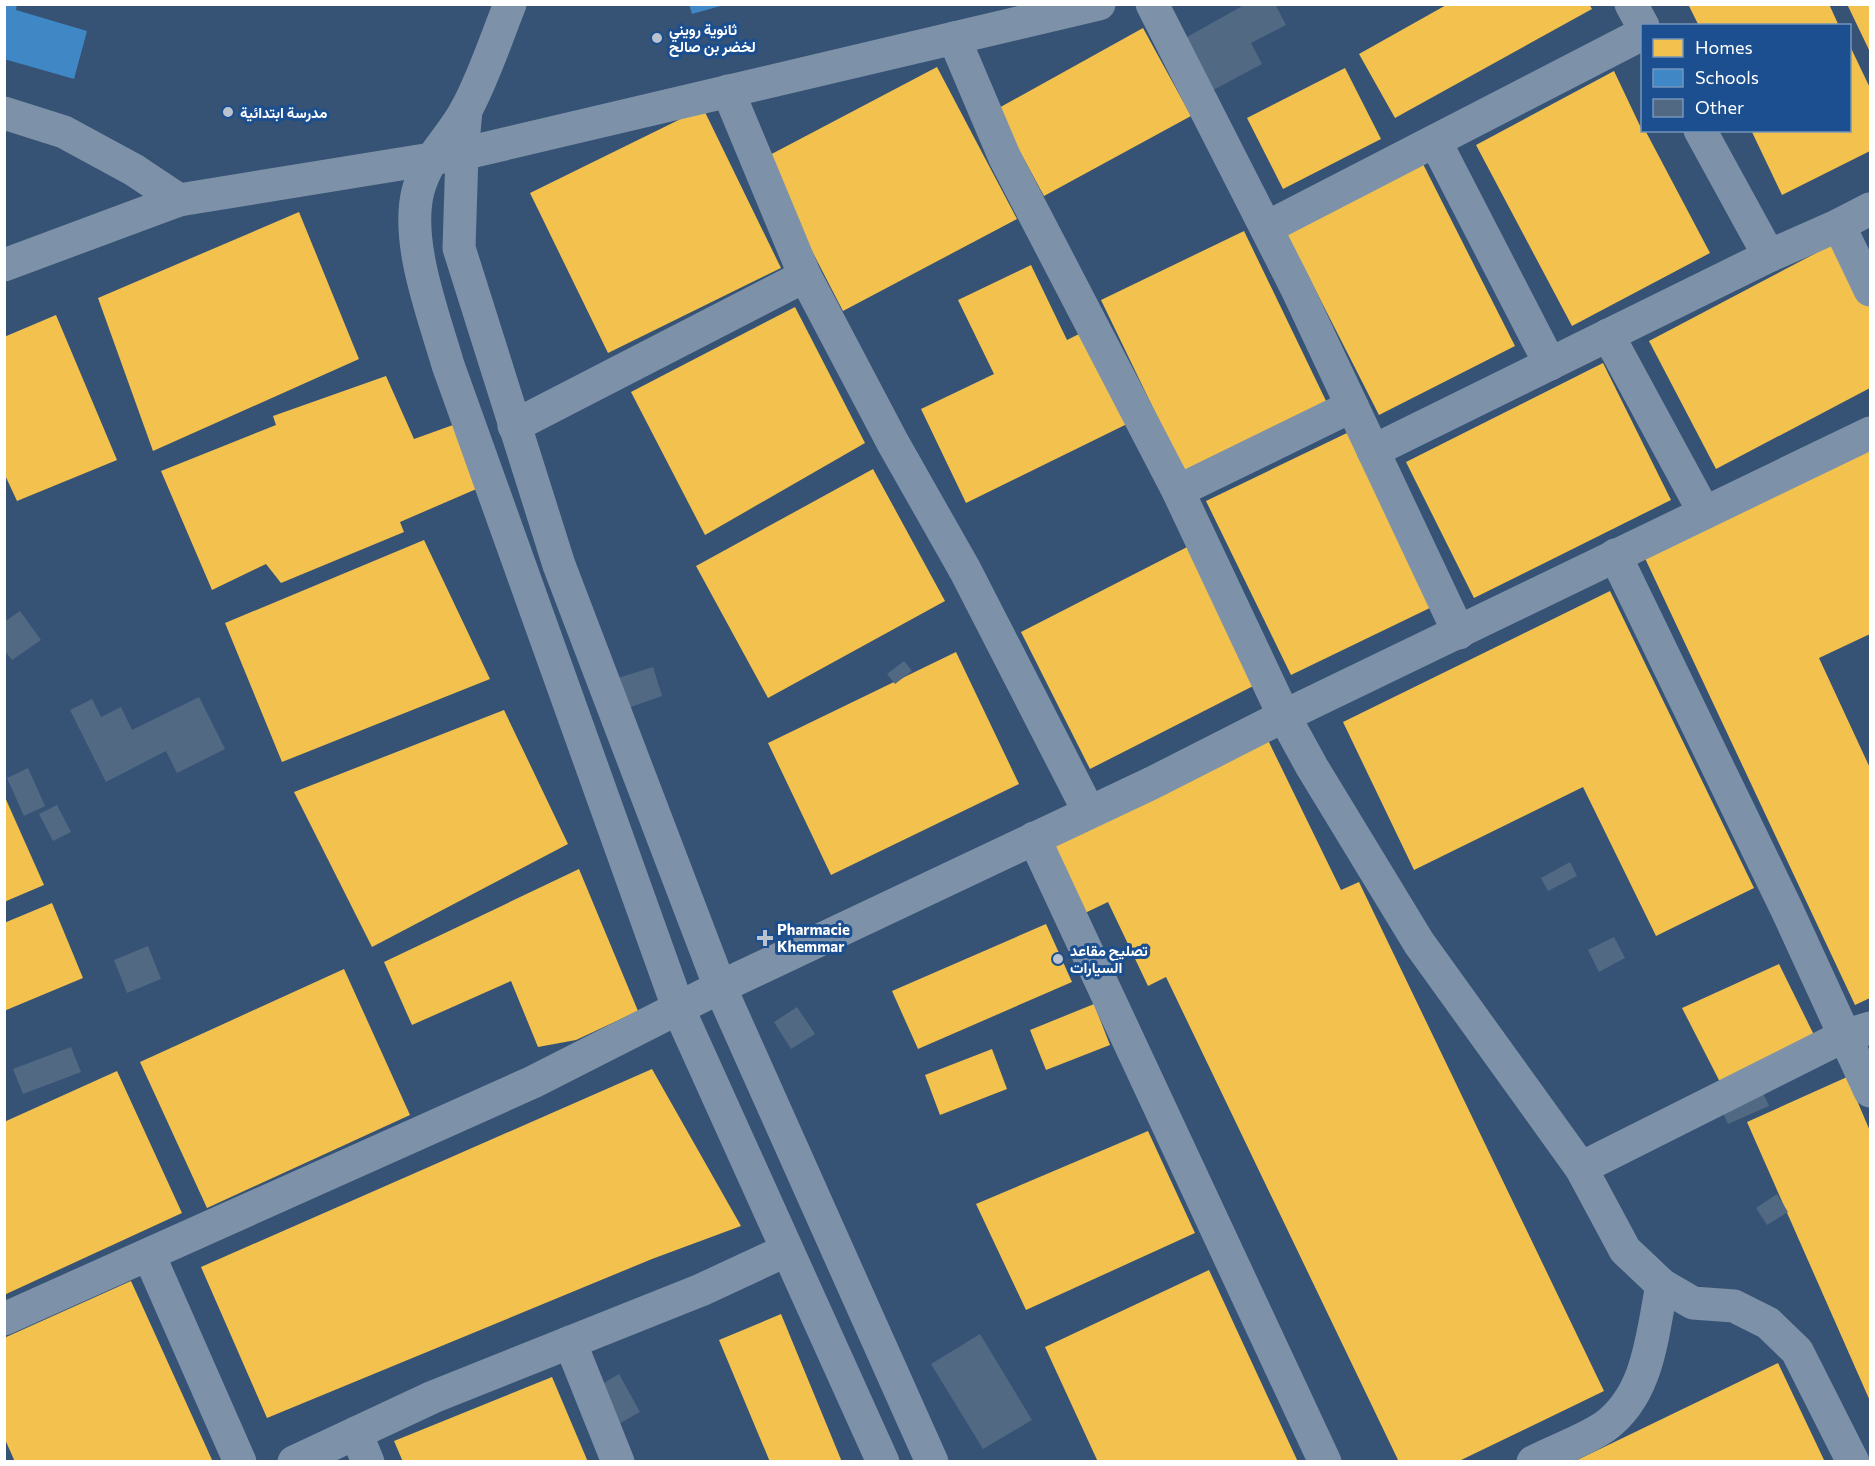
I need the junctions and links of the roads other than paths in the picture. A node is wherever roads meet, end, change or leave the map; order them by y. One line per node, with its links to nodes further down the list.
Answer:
1 (510, 4): 9 (street)
2 (1099, 4): 7 (street)
3 (1152, 4): 18 (street)
4 (1631, 4): 5 (street)
5 (1642, 24)
6 (1641, 35): 12 (street)
7 (954, 38): 8 (street); 29 (street)
8 (728, 92): 13 (street); 21 (street)
9 (466, 111): 13 (street); 14 (street)
10 (4, 113): 15 (street)
11 (1701, 132): 19 (street)
12 (1435, 141): 18 (street); 24 (street)
13 (462, 154): 14 (street); 26 (street)
14 (429, 160): 15 (street); 37 (street)
15 (179, 200): 20 (street)
16 (1870, 209): 17 (street)
17 (1839, 225): 19 (street); 22 (street)
18 (1266, 228): 25 (street)
19 (1769, 256): 23 (street)
20 (4, 265)
21 (805, 276): 26 (street); 34 (street)
22 (1870, 290)
23 (1608, 335): 24 (street); 30 (street)
24 (1550, 364): 28 (street)
25 (1352, 406): 28 (street); 29 (street)
26 (514, 426): 36 (street)
27 (1870, 433): 30 (street)
28 (1373, 451): 32 (street)
29 (1178, 491): 33 (street)
30 (1704, 512): 31 (street)
31 (1615, 555): 32 (street); 38 (street)
32 (1459, 633): 33 (street)
33 (1284, 716): 34 (street); 40 (street)
34 (1089, 812): 35 (street)
35 (1034, 838): 36 (street); 52 (street)
36 (720, 987): 37 (street); 51 (street)
37 (679, 1010): 41 (street); 42 (street)
38 (1857, 1032): 39 (street); 40 (street)
39 (1870, 1091)
40 (1581, 1168): 43 (street)
41 (787, 1250): 45 (street); 50 (street)
42 (149, 1255): 44 (street); 47 (street)
43 (1662, 1285): 53 (street); 54 (street)
44 (4, 1319)
45 (570, 1342): 46 (street); 49 (street)
46 (362, 1447): 48 (street)
47 (240, 1461)
48 (294, 1461)
49 (618, 1461)
50 (882, 1461)
51 (932, 1461)
52 (1325, 1461)
53 (1533, 1461)
54 (1854, 1461)

